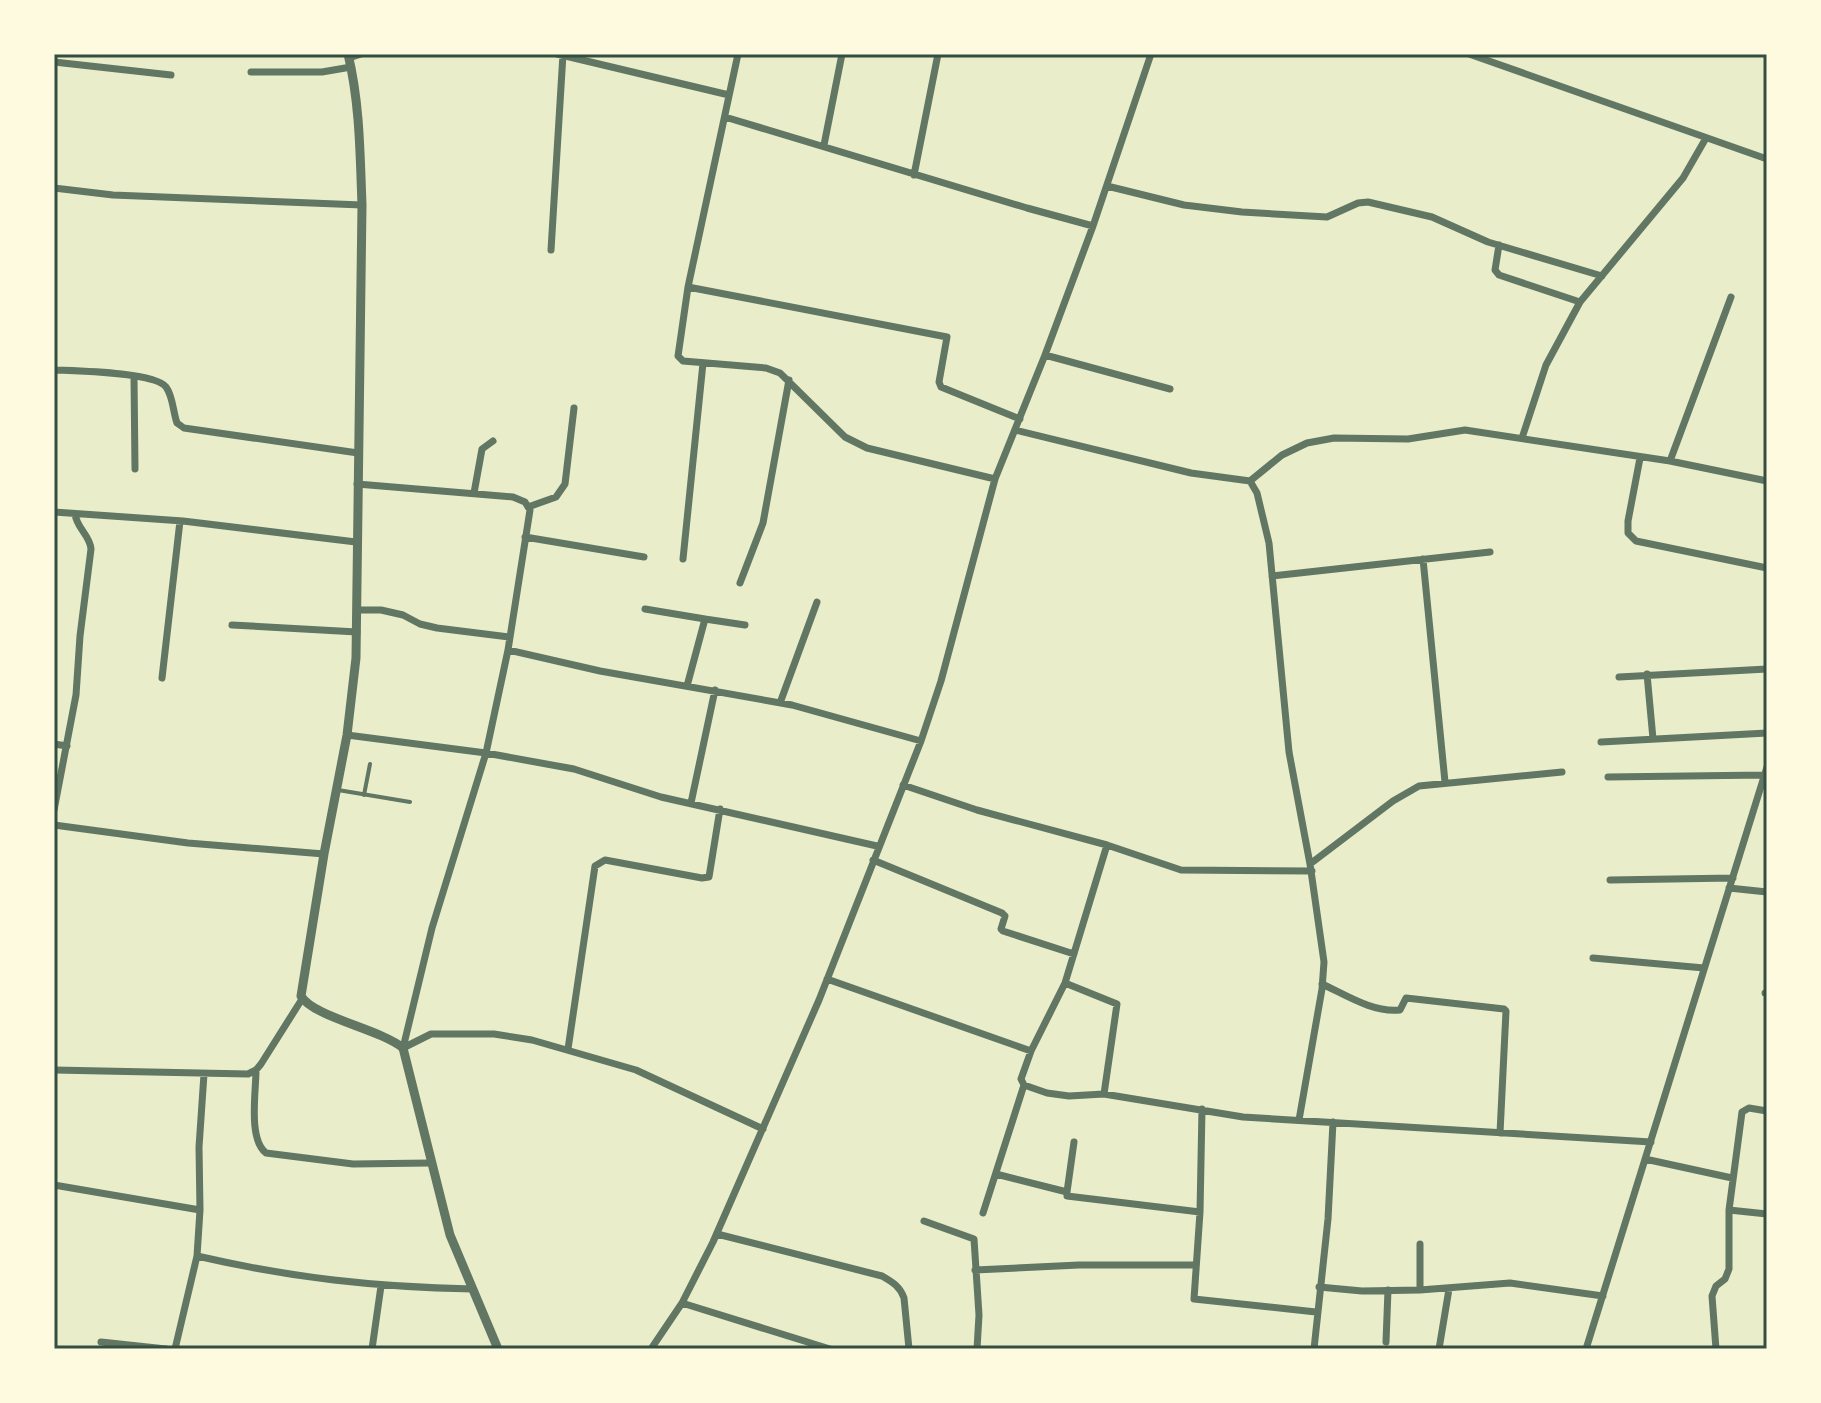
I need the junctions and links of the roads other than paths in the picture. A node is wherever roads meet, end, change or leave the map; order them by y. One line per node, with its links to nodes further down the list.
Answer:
1 (361, 54): 8 (street)
2 (561, 54): 12 (street); 23 (street)
3 (738, 54): 12 (street)
4 (842, 54): 15 (street)
5 (938, 54): 17 (street)
6 (1151, 54): 18 (street)
7 (1469, 54): 14 (street)
8 (349, 60): 10 (street); 20 (street)
9 (54, 62): 11 (street)
10 (251, 72)
11 (171, 75)
12 (729, 95): 13 (street)
13 (725, 117): 15 (street); 25 (street)
14 (1706, 138): 16 (street); 24 (street)
15 (824, 145): 17 (street)
16 (1767, 159)
17 (914, 175): 21 (street)
18 (1107, 186): 21 (street); 22 (street)
19 (54, 188): 20 (street)
20 (362, 205): 39 (street)
21 (1093, 226): 28 (street)
22 (1499, 245): 24 (street); 27 (street)
23 (551, 250)
24 (1602, 276): 27 (street)
25 (688, 287): 29 (street); 35 (street)
26 (1731, 297): 41 (street)
27 (1580, 302): 37 (street)
28 (1045, 355): 33 (street); 35 (street)
29 (703, 363): 32 (street); 56 (street)
30 (54, 370): 31 (street)
31 (134, 377): 39 (street); 42 (street)
32 (789, 380): 43 (street); 60 (street)
33 (1170, 389)
34 (574, 408): 48 (street)
35 (1020, 419): 36 (street)
36 (1015, 430): 43 (street); 44 (street)
37 (1522, 438): 40 (street); 44 (street)
38 (493, 441): 47 (street)
39 (358, 453): 46 (street)
40 (1640, 458): 41 (street); 58 (street)
41 (1670, 461): 45 (street)
42 (135, 469)
43 (995, 479): 80 (street)
44 (1250, 481): 59 (street)
45 (1767, 481)
46 (357, 484): 47 (street); 53 (street)
47 (474, 493): 48 (street)
48 (528, 507): 52 (street)
49 (54, 512): 50 (street)
50 (75, 514): 51 (street); 83 (street)
51 (180, 521): 53 (street); 73 (street)
52 (525, 537): 55 (street); 68 (street)
53 (356, 542): 63 (street)
54 (1490, 552): 57 (street)
55 (644, 557)
56 (683, 559)
57 (1423, 559): 59 (street); 89 (street)
58 (1767, 568)
59 (1272, 576): 102 (street)
60 (740, 583)
61 (817, 602): 76 (street)
62 (645, 609): 64 (street)
63 (357, 610): 67 (street); 68 (street)
64 (705, 619): 66 (street); 74 (street)
65 (232, 625): 67 (street)
66 (745, 625)
67 (357, 632): 78 (street)
68 (509, 637): 69 (street)
69 (508, 650): 74 (street); 84 (street)
70 (1767, 669): 71 (street)
71 (1647, 674): 72 (street); 79 (street)
72 (1619, 677)
73 (162, 678)
74 (687, 686): 75 (street)
75 (715, 690): 76 (street); 94 (street)
76 (780, 703): 80 (street)
77 (1767, 733): 79 (street)
78 (347, 735): 84 (street); 91 (street)
79 (1653, 739): 81 (street)
80 (921, 741): 90 (street)
81 (1601, 742)
82 (54, 744): 83 (street)
83 (67, 746): 96 (street)
84 (486, 753): 94 (street); 114 (street)
85 (370, 764): 92 (lane)
86 (1766, 771): 88 (street); 103 (street)
87 (1562, 772): 89 (street)
88 (1608, 777)
89 (1445, 782): 102 (street)
90 (903, 785): 98 (street); 99 (street)
91 (335, 790): 92 (lane); 100 (street)
92 (364, 795): 93 (lane)
93 (410, 802)
94 (691, 803): 95 (street)
95 (720, 809): 99 (street); 115 (street)
96 (54, 810)
97 (54, 825): 100 (street)
98 (1107, 845): 102 (street); 107 (street)
99 (877, 846): 101 (street)
100 (324, 854): 113 (street)
101 (873, 860): 107 (street); 110 (street)
102 (1311, 868): 112 (street)
103 (1733, 878): 104 (street); 105 (street)
104 (1610, 880)
105 (1729, 888): 106 (street); 109 (street)
106 (1767, 892)
107 (1074, 954): 111 (street)
108 (1593, 958): 109 (street)
109 (1704, 968): 129 (street)
110 (827, 979): 116 (street); 126 (street)
111 (1065, 983): 116 (street); 121 (street)
112 (1322, 984): 124 (street); 127 (street)
113 (302, 999): 114 (street); 118 (street)
114 (403, 1048): 115 (street); 131 (street)
115 (568, 1049): 126 (street)
116 (1031, 1051): 120 (street)
117 (54, 1070): 119 (street)
118 (256, 1070): 119 (street); 131 (street)
119 (204, 1074): 136 (street)
120 (1024, 1085): 121 (street); 132 (street)
121 (1104, 1094): 122 (street)
122 (1202, 1109): 124 (street); 138 (street)
123 (1767, 1111): 133 (street)
124 (1299, 1120): 125 (street)
125 (1333, 1122): 127 (street); 148 (street)
126 (763, 1129): 142 (street)
127 (1500, 1133): 129 (street)
128 (1074, 1142): 135 (street)
129 (1651, 1142): 130 (street)
130 (1645, 1159): 133 (street); 153 (street)
131 (430, 1163): 149 (street)
132 (996, 1174): 135 (street); 139 (street)
133 (1732, 1178): 137 (street)
134 (54, 1185): 136 (street)
135 (1067, 1192): 138 (street)
136 (200, 1210): 144 (street)
137 (1729, 1210): 140 (street); 169 (street)
138 (1200, 1212): 145 (street)
139 (983, 1213)
140 (1767, 1214)
141 (924, 1221): 146 (street)
142 (717, 1234): 154 (street); 164 (street)
143 (1420, 1244): 152 (street)
144 (197, 1256): 147 (street); 159 (street)
145 (1196, 1265): 146 (street); 155 (street)
146 (975, 1270): 165 (street)
147 (381, 1286): 149 (street); 160 (street)
148 (1319, 1287): 151 (street); 155 (street)
149 (473, 1289): 161 (street)
150 (1449, 1289): 152 (street); 153 (street); 167 (street)
151 (1388, 1290): 152 (street); 157 (street)
152 (1420, 1290)
153 (1603, 1296): 168 (street)
154 (682, 1303): 162 (street); 163 (street)
155 (1316, 1312): 166 (street)
156 (101, 1342): 158 (street)
157 (1386, 1342)
158 (166, 1349)
159 (175, 1349)
160 (372, 1349)
161 (498, 1349)
162 (651, 1349)
163 (830, 1349)
164 (909, 1349)
165 (977, 1349)
166 (1314, 1349)
167 (1439, 1349)
168 (1586, 1349)
169 (1716, 1349)

